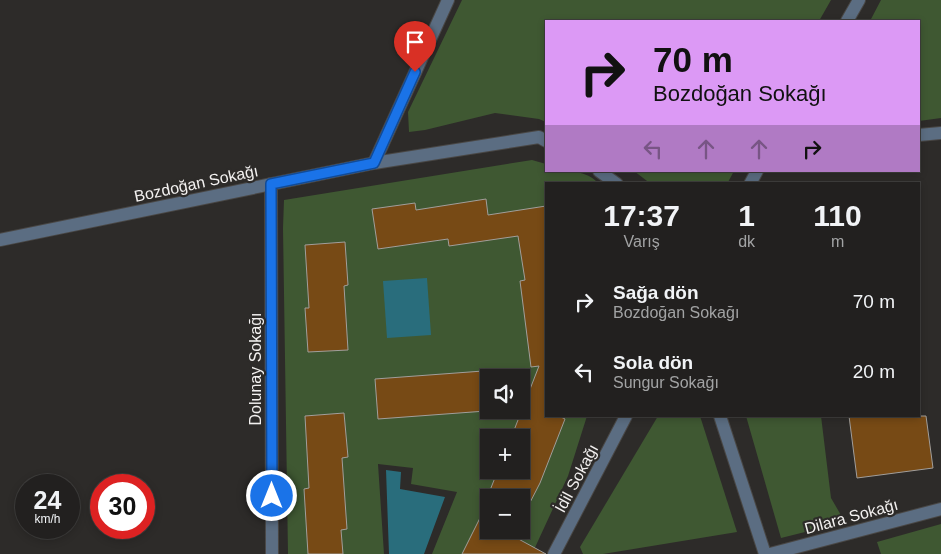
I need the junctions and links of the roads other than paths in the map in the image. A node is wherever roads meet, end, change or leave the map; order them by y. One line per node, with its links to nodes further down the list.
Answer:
1 (448, 0): 7 (street)
2 (859, 0): 3 (street)
3 (848, 20)
4 (941, 133): 5 (street)
5 (920, 135)
6 (545, 140): 7 (street, Bozdoğan Sokağı)
7 (374, 163): 10 (street, Bozdoğan Sokağı)
8 (600, 172): 9 (street)
9 (614, 182)
10 (271, 184): 11 (street, Bozdoğan Sokağı); 15 (street, Dolunay Sokağı)
11 (0, 240)
12 (625, 417): 16 (street, İdil Sokağı)
13 (720, 417): 17 (street)
14 (941, 509): 18 (street, Dilara Sokağı)
15 (272, 554)
16 (554, 554)
17 (765, 554)
18 (770, 554)

